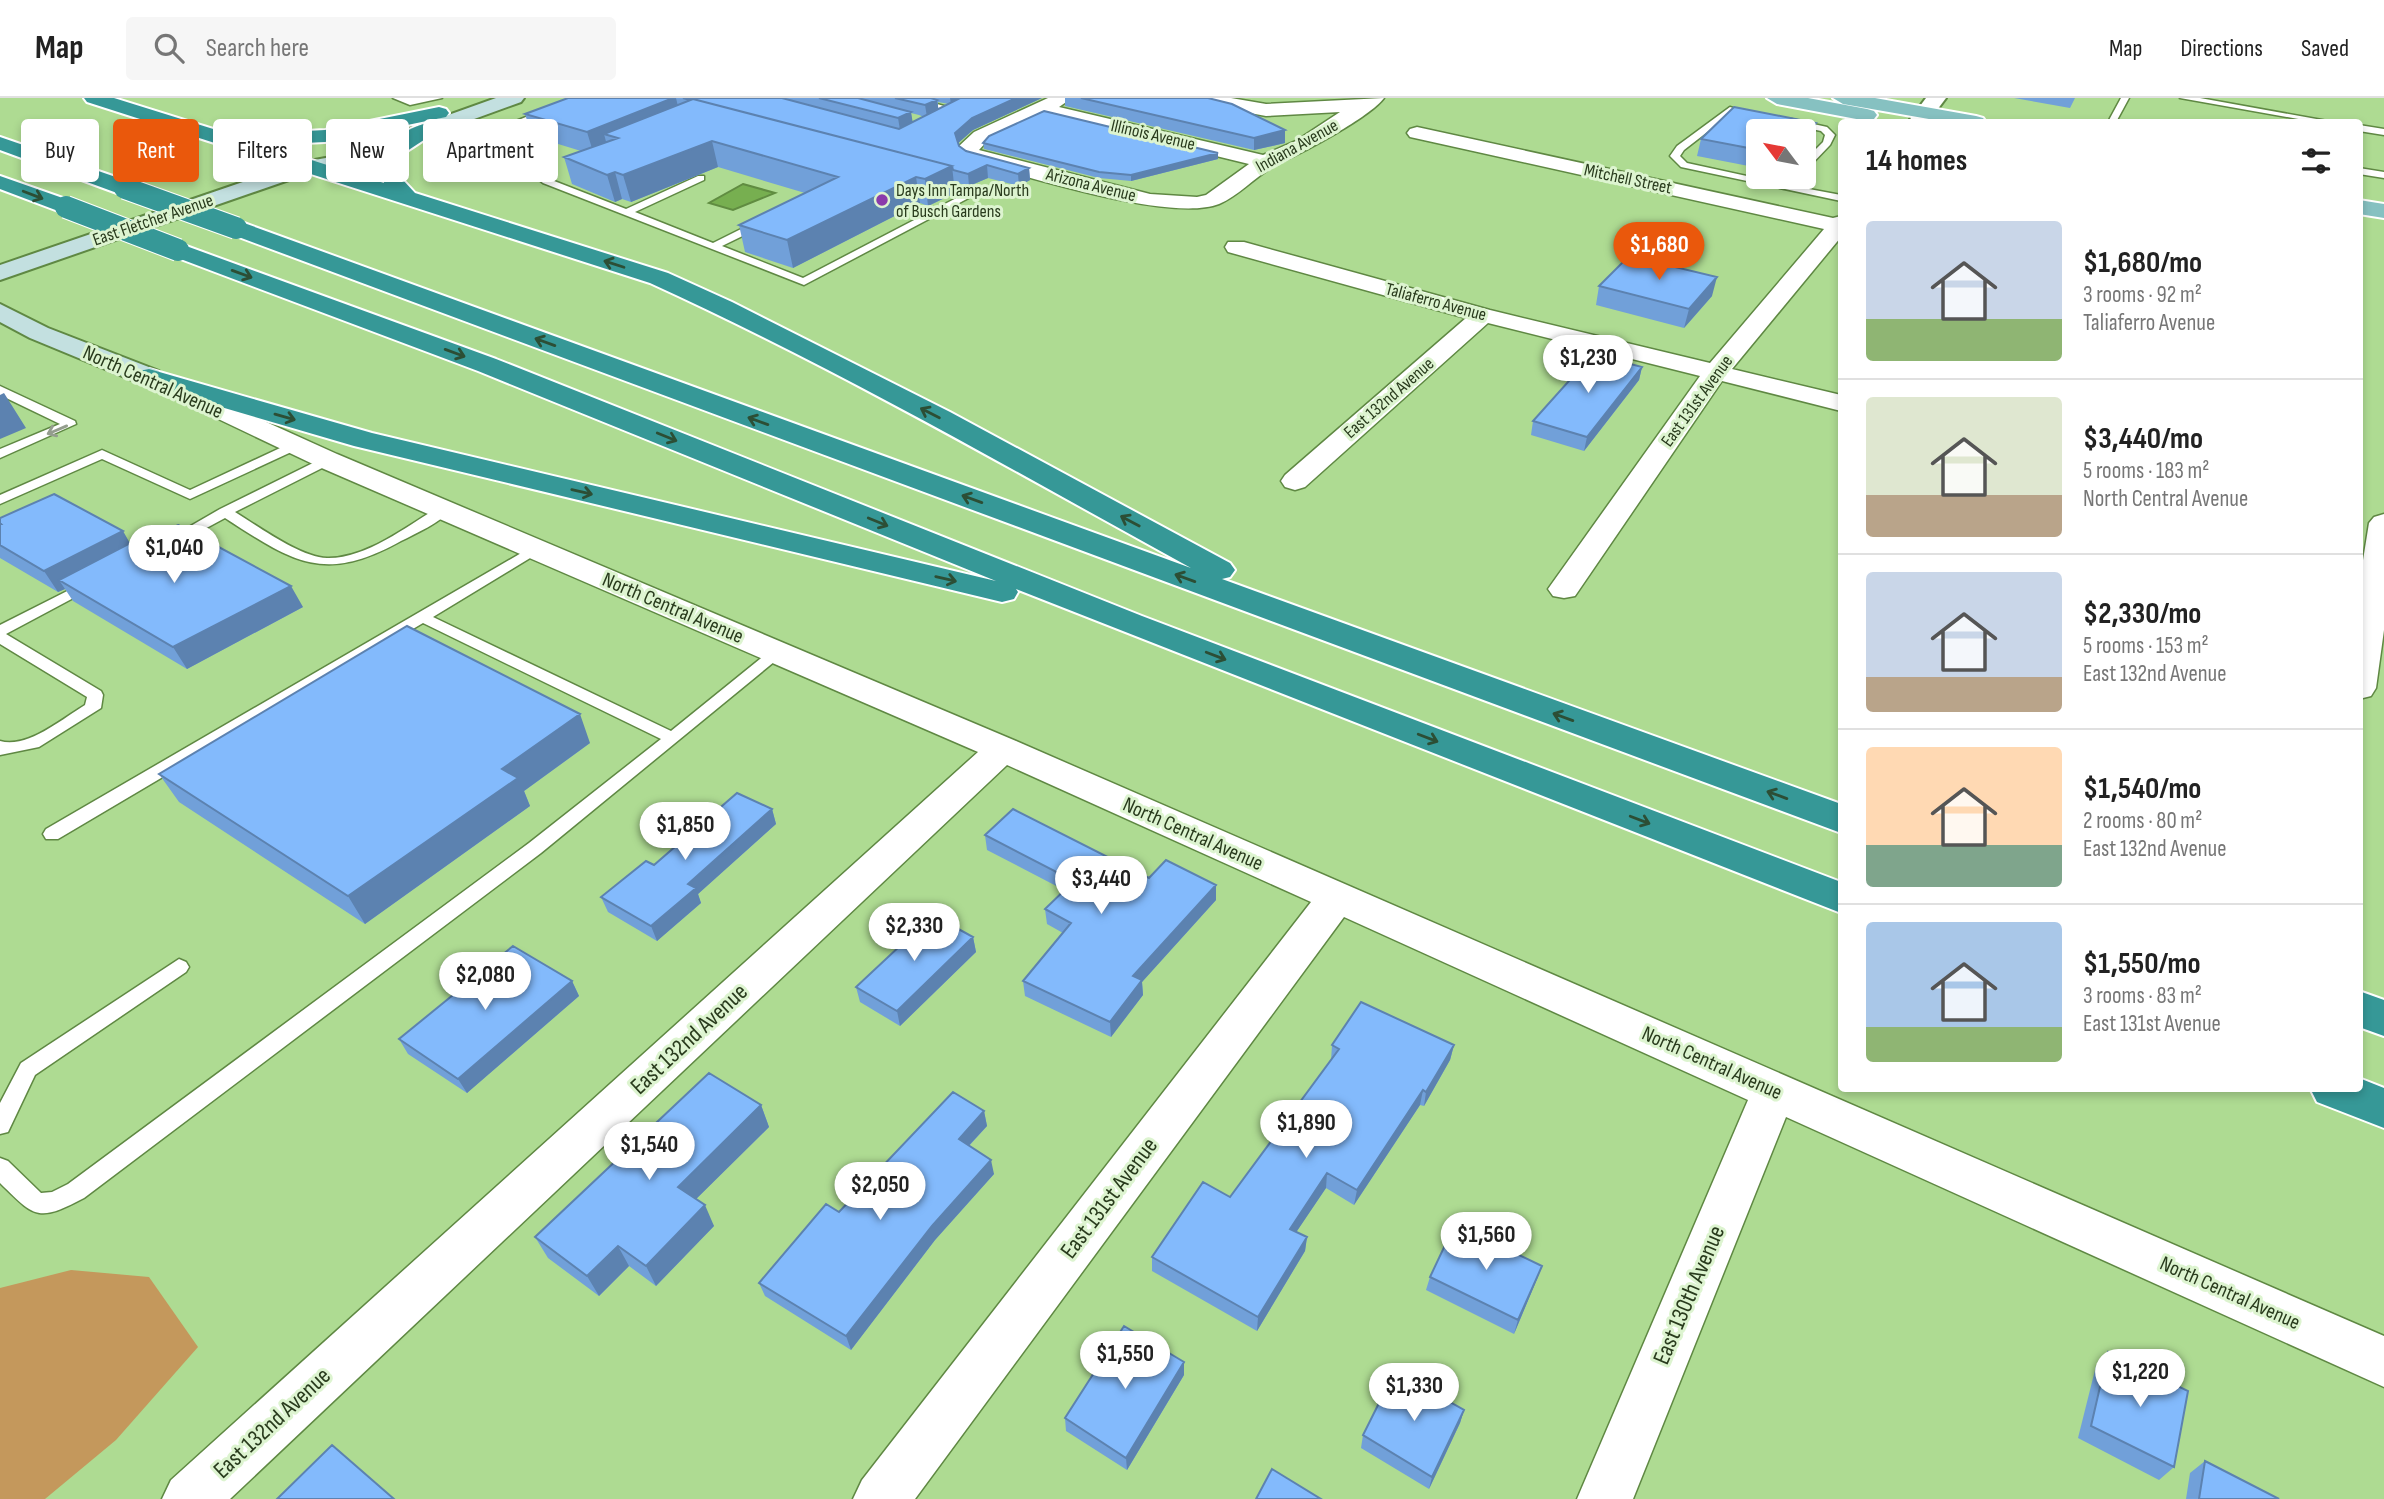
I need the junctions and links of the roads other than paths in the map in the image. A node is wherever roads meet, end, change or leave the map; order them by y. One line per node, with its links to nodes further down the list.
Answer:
1 (94, 98): 30 (highway)
2 (397, 98): 19 (lane)
3 (480, 98): 19 (main road, East Fletcher Avenue)
4 (514, 98): 19 (main road, East Fletcher Avenue)
5 (582, 98): 21 (lane)
6 (905, 98): 17 (lane)
7 (1063, 98): 16 (street)
8 (1201, 98): 14 (street)
9 (1732, 98): 45 (lane)
10 (1777, 98): 22 (main road)
11 (1843, 98): 18 (main road)
12 (2125, 98): 24 (lane)
13 (2184, 98): 25 (lane)
14 (1368, 102): 35 (street, Indiana Avenue)
15 (967, 104): 17 (lane)
16 (1042, 108): 35 (street, Illinois Avenue); 50 (street, Arizona Avenue)
17 (954, 110): 20 (lane)
18 (1927, 111): 23 (main road)
19 (435, 113): 31 (highway); 34 (main road, East Fletcher Avenue); 47 (highway)
20 (937, 118)
21 (527, 119)
22 (1890, 119)
23 (1963, 119)
24 (2114, 119)
25 (2292, 119)
26 (1816, 127): 33 (lane)
27 (2363, 129): 29 (lane)
28 (1417, 132): 55 (street, Mitchell Street)
29 (2384, 132)
30 (213, 135)
31 (312, 136)
32 (0, 143): 82 (highway, one-way to 32, bridge)
33 (1816, 154)
34 (312, 161)
35 (1265, 162): 50 (street, Indiana Avenue)
36 (312, 169): 47 (highway)
37 (2363, 171): 38 (lane)
38 (2384, 175)
39 (701, 178): 53 (lane)
40 (922, 178): 57 (lane)
41 (0, 182): 80 (highway, one-way to 80, bridge)
42 (262, 182): 59 (main road, East Fletcher Avenue)
43 (548, 182): 53 (lane)
44 (1804, 189): 45 (lane)
45 (1806, 191): 48 (lane)
46 (2363, 193): 49 (main road)
47 (406, 197): 82 (highway, one-way to 47)
48 (1838, 197)
49 (2384, 197)
50 (1180, 204)
51 (2363, 207): 52 (main road)
52 (2384, 211)
53 (626, 213): 57 (lane)
54 (771, 218): 57 (lane)
55 (1838, 224)
56 (1838, 226): 64 (street, East 131st Avenue)
57 (712, 247)
58 (1236, 247): 61 (street, Taliaferro Avenue)
59 (0, 273)
60 (0, 312): 63 (main road, North Central Avenue)
61 (1483, 315): 64 (street, Taliaferro Avenue); 70 (street, East 132nd Avenue)
62 (0, 333): 63 (main road)
63 (39, 333): 65 (main road, North Central Avenue)
64 (1715, 373): 67 (street, Taliaferro Avenue); 78 (street, East 131st Avenue)
65 (149, 377): 68 (street, North Central Avenue); 80 (highway, one-way to 80)
66 (0, 390): 69 (lane, one-way to 69)
67 (1838, 402)
68 (311, 453): 71 (lane); 72 (street, North Central Avenue); 73 (lane)
69 (0, 454)
70 (1295, 481)
71 (0, 500)
72 (444, 510): 73 (lane); 75 (street, North Central Avenue)
73 (225, 512): 76 (lane)
74 (2378, 532): 85 (street)
75 (535, 549): 79 (lane); 84 (street, North Central Avenue)
76 (154, 550)
77 (107, 575): 81 (lane)
78 (1564, 589)
79 (422, 617): 86 (lane); 90 (lane)
80 (1130, 623): 92 (highway, one-way to 92)
81 (0, 631)
82 (1341, 635): 89 (highway, one-way to 82)
83 (0, 638): 87 (lane)
84 (777, 653): 86 (lane); 88 (street, North Central Avenue)
85 (2363, 655)
86 (673, 738): 100 (lane)
87 (0, 747)
88 (1003, 749): 91 (street, North Central Avenue); 102 (street, East 132nd Avenue)
89 (1838, 818)
90 (52, 834)
91 (1337, 897): 96 (street, North Central Avenue); 103 (street, East 131st Avenue)
92 (1838, 897)
93 (179, 967): 99 (lane)
94 (2363, 1010): 95 (highway)
95 (2384, 1018)
96 (1774, 1091): 101 (street, North Central Avenue); 104 (street, East 130th Avenue)
97 (2343, 1092): 98 (highway)
98 (2384, 1108)
99 (0, 1125)
100 (0, 1168)
101 (2384, 1362)
102 (190, 1499)
103 (881, 1499)
104 (1605, 1499)

